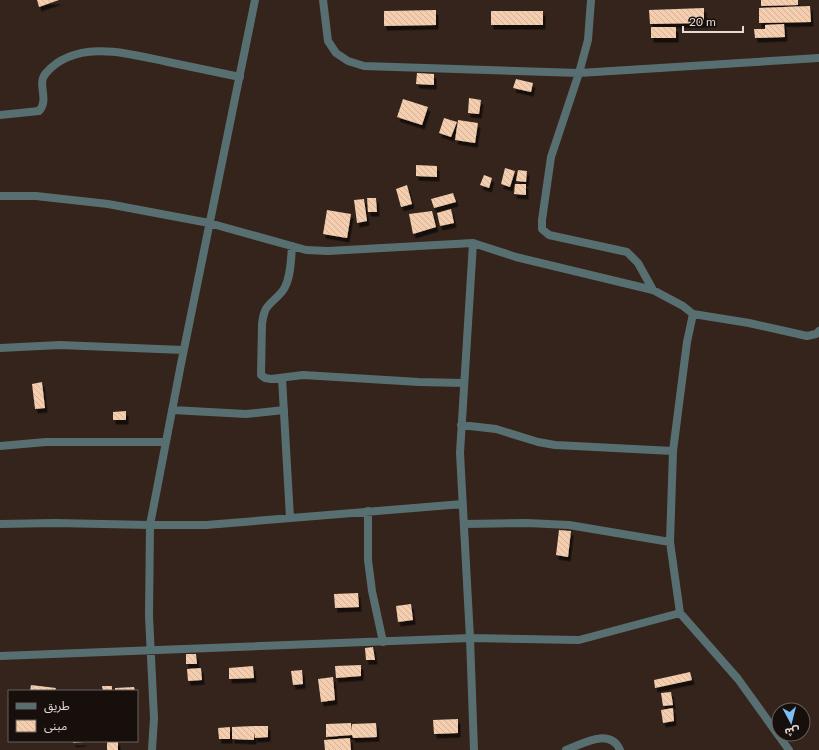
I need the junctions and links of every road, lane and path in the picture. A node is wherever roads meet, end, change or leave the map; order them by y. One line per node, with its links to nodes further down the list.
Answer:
1 (255, 0): 6 (street)
2 (323, 0): 5 (street)
3 (592, 0): 5 (street)
4 (819, 58): 5 (street)
5 (579, 73): 12 (street)
6 (240, 77): 7 (street); 9 (street)
7 (0, 115)
8 (0, 196): 9 (street)
9 (209, 223): 11 (street); 16 (street)
10 (473, 243): 11 (street); 12 (street); 18 (street)
11 (292, 246): 17 (street)
12 (653, 290): 13 (street)
13 (693, 314): 14 (street); 24 (street)
14 (819, 331)
15 (0, 348): 16 (street)
16 (184, 350): 19 (street)
17 (282, 378): 18 (street); 20 (street)
18 (464, 383): 21 (street)
19 (172, 410): 20 (street); 22 (street)
20 (284, 410): 27 (street)
21 (461, 425): 24 (street); 25 (street)
22 (166, 442): 23 (street); 30 (street)
23 (0, 446)
24 (672, 450): 31 (street)
25 (463, 504): 26 (street); 29 (street)
26 (368, 511): 27 (street); 34 (street)
27 (290, 518): 30 (street)
28 (0, 524): 30 (street)
29 (464, 524): 31 (street); 33 (street)
30 (150, 525): 35 (street)
31 (670, 542): 32 (street)
32 (680, 613): 33 (street); 41 (street)
33 (470, 638): 34 (street); 38 (street)
34 (383, 642): 35 (street)
35 (151, 650): 36 (street); 37 (street)
36 (0, 656)
37 (152, 750)
38 (474, 750)
39 (566, 750): 40 (street)
40 (620, 750)
41 (789, 750)

